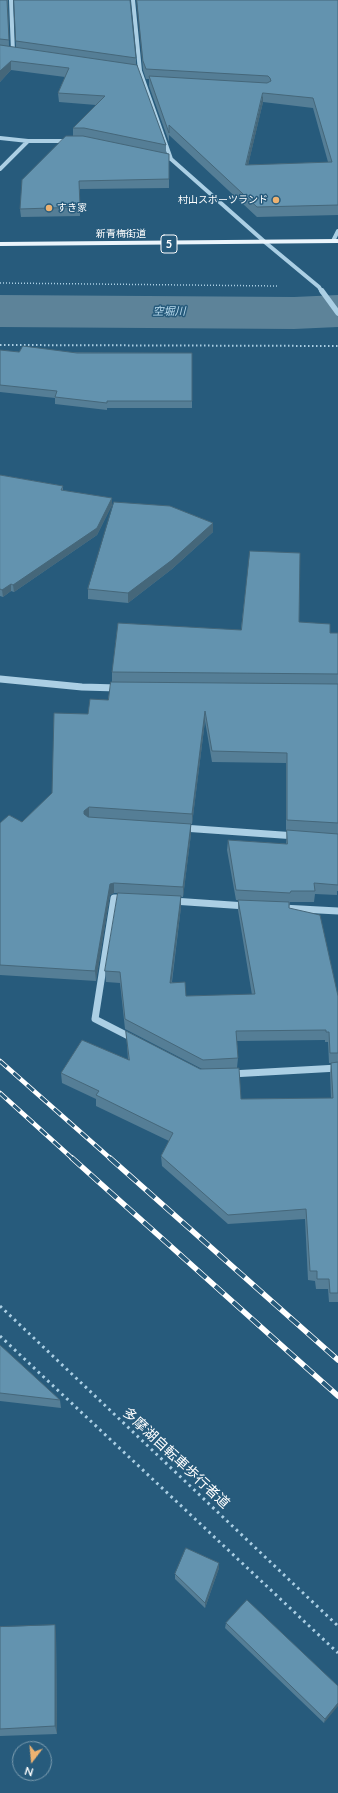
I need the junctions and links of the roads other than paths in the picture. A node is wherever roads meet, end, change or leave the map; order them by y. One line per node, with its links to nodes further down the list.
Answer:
1 (11, 0): 4 (street)
2 (133, 0): 7 (street)
3 (7, 52): 4 (street)
4 (13, 52): 5 (street)
5 (21, 54)
6 (133, 70): 7 (street)
7 (140, 71): 8 (street)
8 (144, 82): 9 (street); 14 (street)
9 (152, 83)
10 (0, 138): 11 (street)
11 (28, 141): 12 (street); 15 (street)
12 (76, 141)
13 (156, 156): 14 (street)
14 (171, 160): 18 (street)
15 (0, 169)
16 (338, 231): 17 (street)
17 (335, 241): 18 (main road, 新青梅街道 / 5)
18 (266, 243): 19 (main road, 新青梅街道 / 5); 20 (street)
19 (0, 244)
20 (338, 313)
21 (0, 679): 22 (street)
22 (128, 688)
23 (175, 828): 24 (street)
24 (307, 837)
25 (137, 899): 30 (street)
26 (168, 901): 27 (street)
27 (253, 906)
28 (276, 908): 29 (street)
29 (338, 911)
30 (142, 1044)
31 (338, 1068): 32 (street)
32 (224, 1074)

